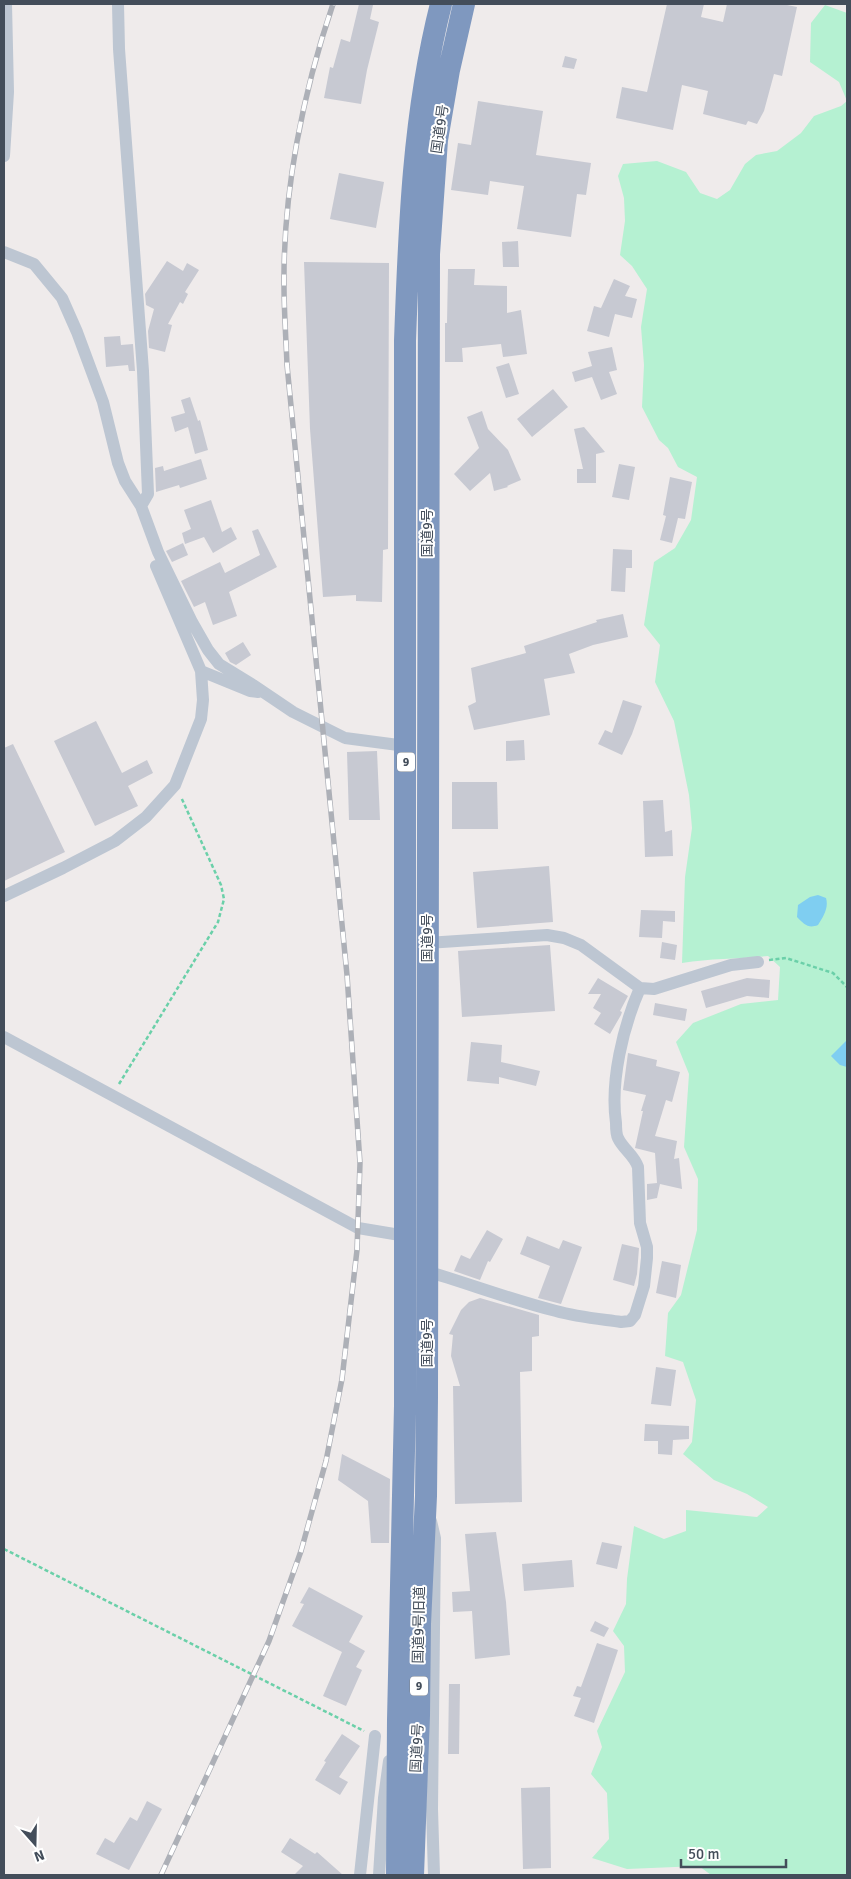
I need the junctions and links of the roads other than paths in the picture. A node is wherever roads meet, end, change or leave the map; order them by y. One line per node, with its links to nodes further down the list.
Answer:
1 (6, 4): 5 (street)
2 (118, 4): 7 (street)
3 (441, 4): 11 (highway, 国道9号 / 9)
4 (464, 4): 13 (highway, 国道9号 / 9)
5 (4, 156)
6 (4, 252): 7 (street)
7 (141, 506): 8 (street)
8 (150, 532): 9 (street); 10 (street)
9 (201, 671): 10 (street); 12 (street)
10 (263, 692): 11 (street)
11 (406, 746): 17 (highway, 国道9号 / 9)
12 (4, 896)
13 (427, 943): 15 (street); 18 (highway, 国道9号 / 9)
14 (758, 962): 15 (street)
15 (640, 988): 18 (street)
16 (4, 1037): 17 (street)
17 (406, 1236): 20 (highway, 国道9号 / 9)
18 (426, 1271): 19 (highway, 国道9号 / 9)
19 (426, 1496): 25 (highway, 国道9号 / 9); 26 (street, 国道9号旧道)
20 (398, 1720): 23 (street); 24 (highway, 国道9号 / 9)
21 (375, 1736): 22 (street)
22 (360, 1875)
23 (379, 1875)
24 (397, 1875)
25 (413, 1875)
26 (434, 1875)

